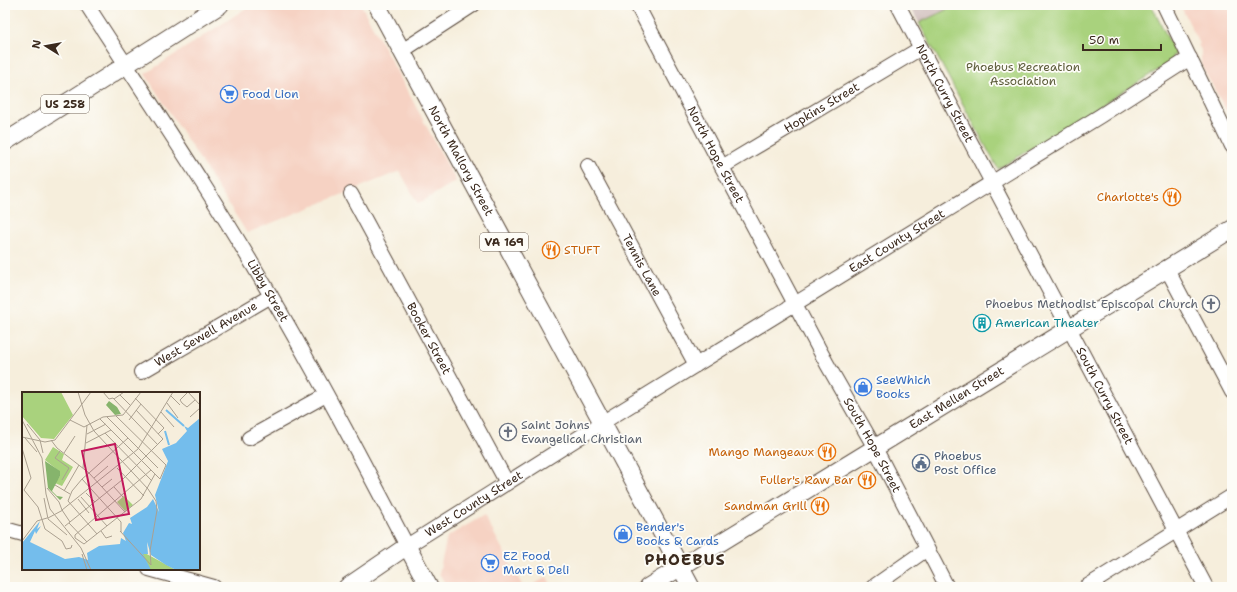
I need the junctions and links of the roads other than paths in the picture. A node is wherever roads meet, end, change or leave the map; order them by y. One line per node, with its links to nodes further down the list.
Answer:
1 (88, 5): 11 (street, Libby Street)
2 (220, 5): 11 (main road, US 258)
3 (377, 5): 9 (main road, North Mallory Street / VA 169)
4 (473, 5): 9 (street)
5 (637, 5): 15 (street, North Hope Street)
6 (898, 5): 8 (street, North Curry Street)
7 (1164, 5): 10 (street)
8 (921, 48): 15 (street, Hopkins Street); 16 (street, North Curry Street)
9 (402, 51): 27 (main road, North Mallory Street / VA 169)
10 (1190, 58): 13 (street); 16 (street, East County Street)
11 (126, 65): 12 (main road, US 258); 20 (street, Libby Street)
12 (5, 142)
13 (1232, 146)
14 (588, 166): 23 (street, Tennis Lane)
15 (722, 167): 21 (street, North Hope Street)
16 (992, 183): 21 (street, East County Street); 22 (street, South Curry Street)
17 (352, 194): 30 (street, Booker Street)
18 (1232, 229): 19 (main road, East Mellen Street)
19 (1167, 269): 22 (main road, East Mellen Street); 25 (street)
20 (271, 296): 24 (street, West Sewell Avenue); 26 (street, Libby Street)
21 (796, 304): 23 (street, East County Street); 29 (street, South Hope Street)
22 (1069, 329): 29 (main road, East Mellen Street); 33 (street, South Curry Street)
23 (696, 365): 27 (street, East County Street)
24 (141, 372)
25 (1232, 392)
26 (326, 395): 28 (street); 35 (street, Libby Street)
27 (602, 423): 30 (street, West County Street); 37 (main road, VA 169)
28 (249, 438)
29 (875, 448): 36 (street, South Hope Street); 37 (main road, East Mellen Street)
30 (507, 483): 35 (street, West County Street)
31 (1232, 496): 33 (street)
32 (5, 529): 34 (street)
33 (1176, 531): 46 (street); 47 (street, South Curry Street)
34 (22, 534)
35 (406, 546): 40 (main road, West County Street); 41 (main road, Libby Street)
36 (927, 549): 44 (street); 45 (street, South Hope Street)
37 (680, 567): 42 (main road, East Mellen Street); 43 (main road, VA 169)
38 (153, 570): 39 (street)
39 (214, 587)
40 (347, 587)
41 (430, 587)
42 (648, 587)
43 (691, 587)
44 (873, 587)
45 (947, 587)
46 (1086, 587)
47 (1206, 587)

